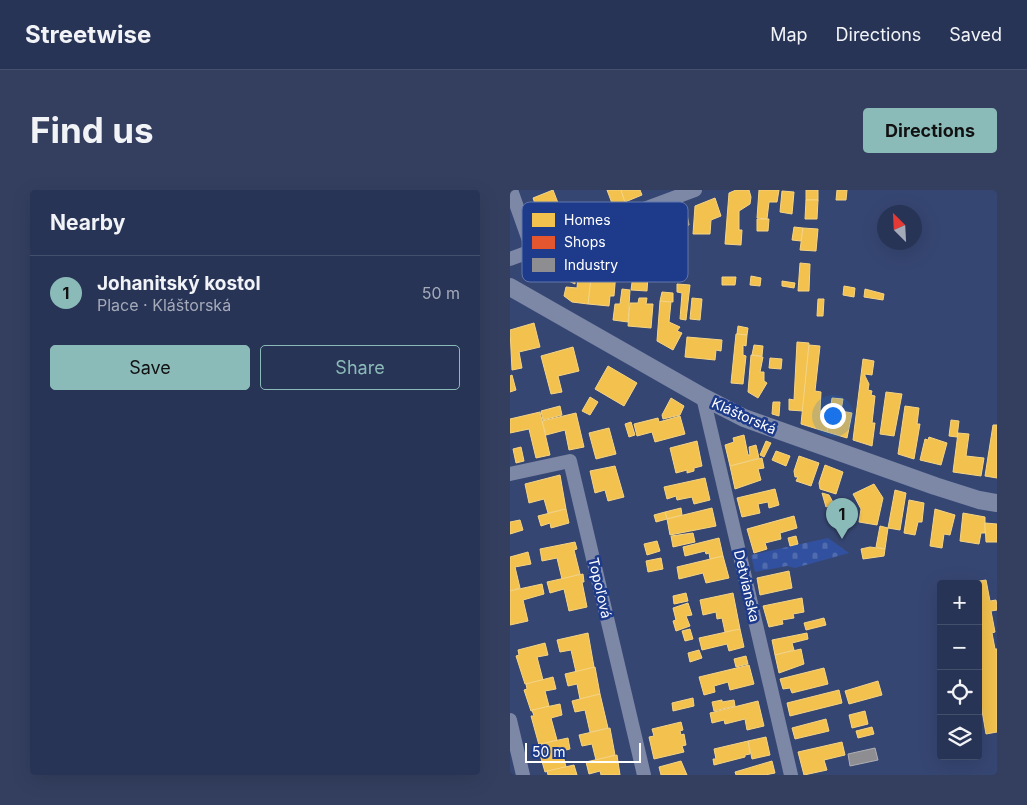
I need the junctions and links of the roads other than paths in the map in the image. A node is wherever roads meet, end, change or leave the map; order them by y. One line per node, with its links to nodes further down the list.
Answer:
1 (511, 190): 4 (street)
2 (695, 190): 3 (street)
3 (662, 202)
4 (522, 221)
5 (522, 254): 6 (street)
6 (510, 259)
7 (510, 287): 8 (street, Kláštorská)
8 (703, 397): 10 (street, Kláštorská); 14 (street, Detvianska)
9 (510, 474): 13 (street, Topoľová)
10 (997, 503)
11 (510, 720): 12 (street)
12 (523, 775)
13 (644, 775)
14 (791, 775)

